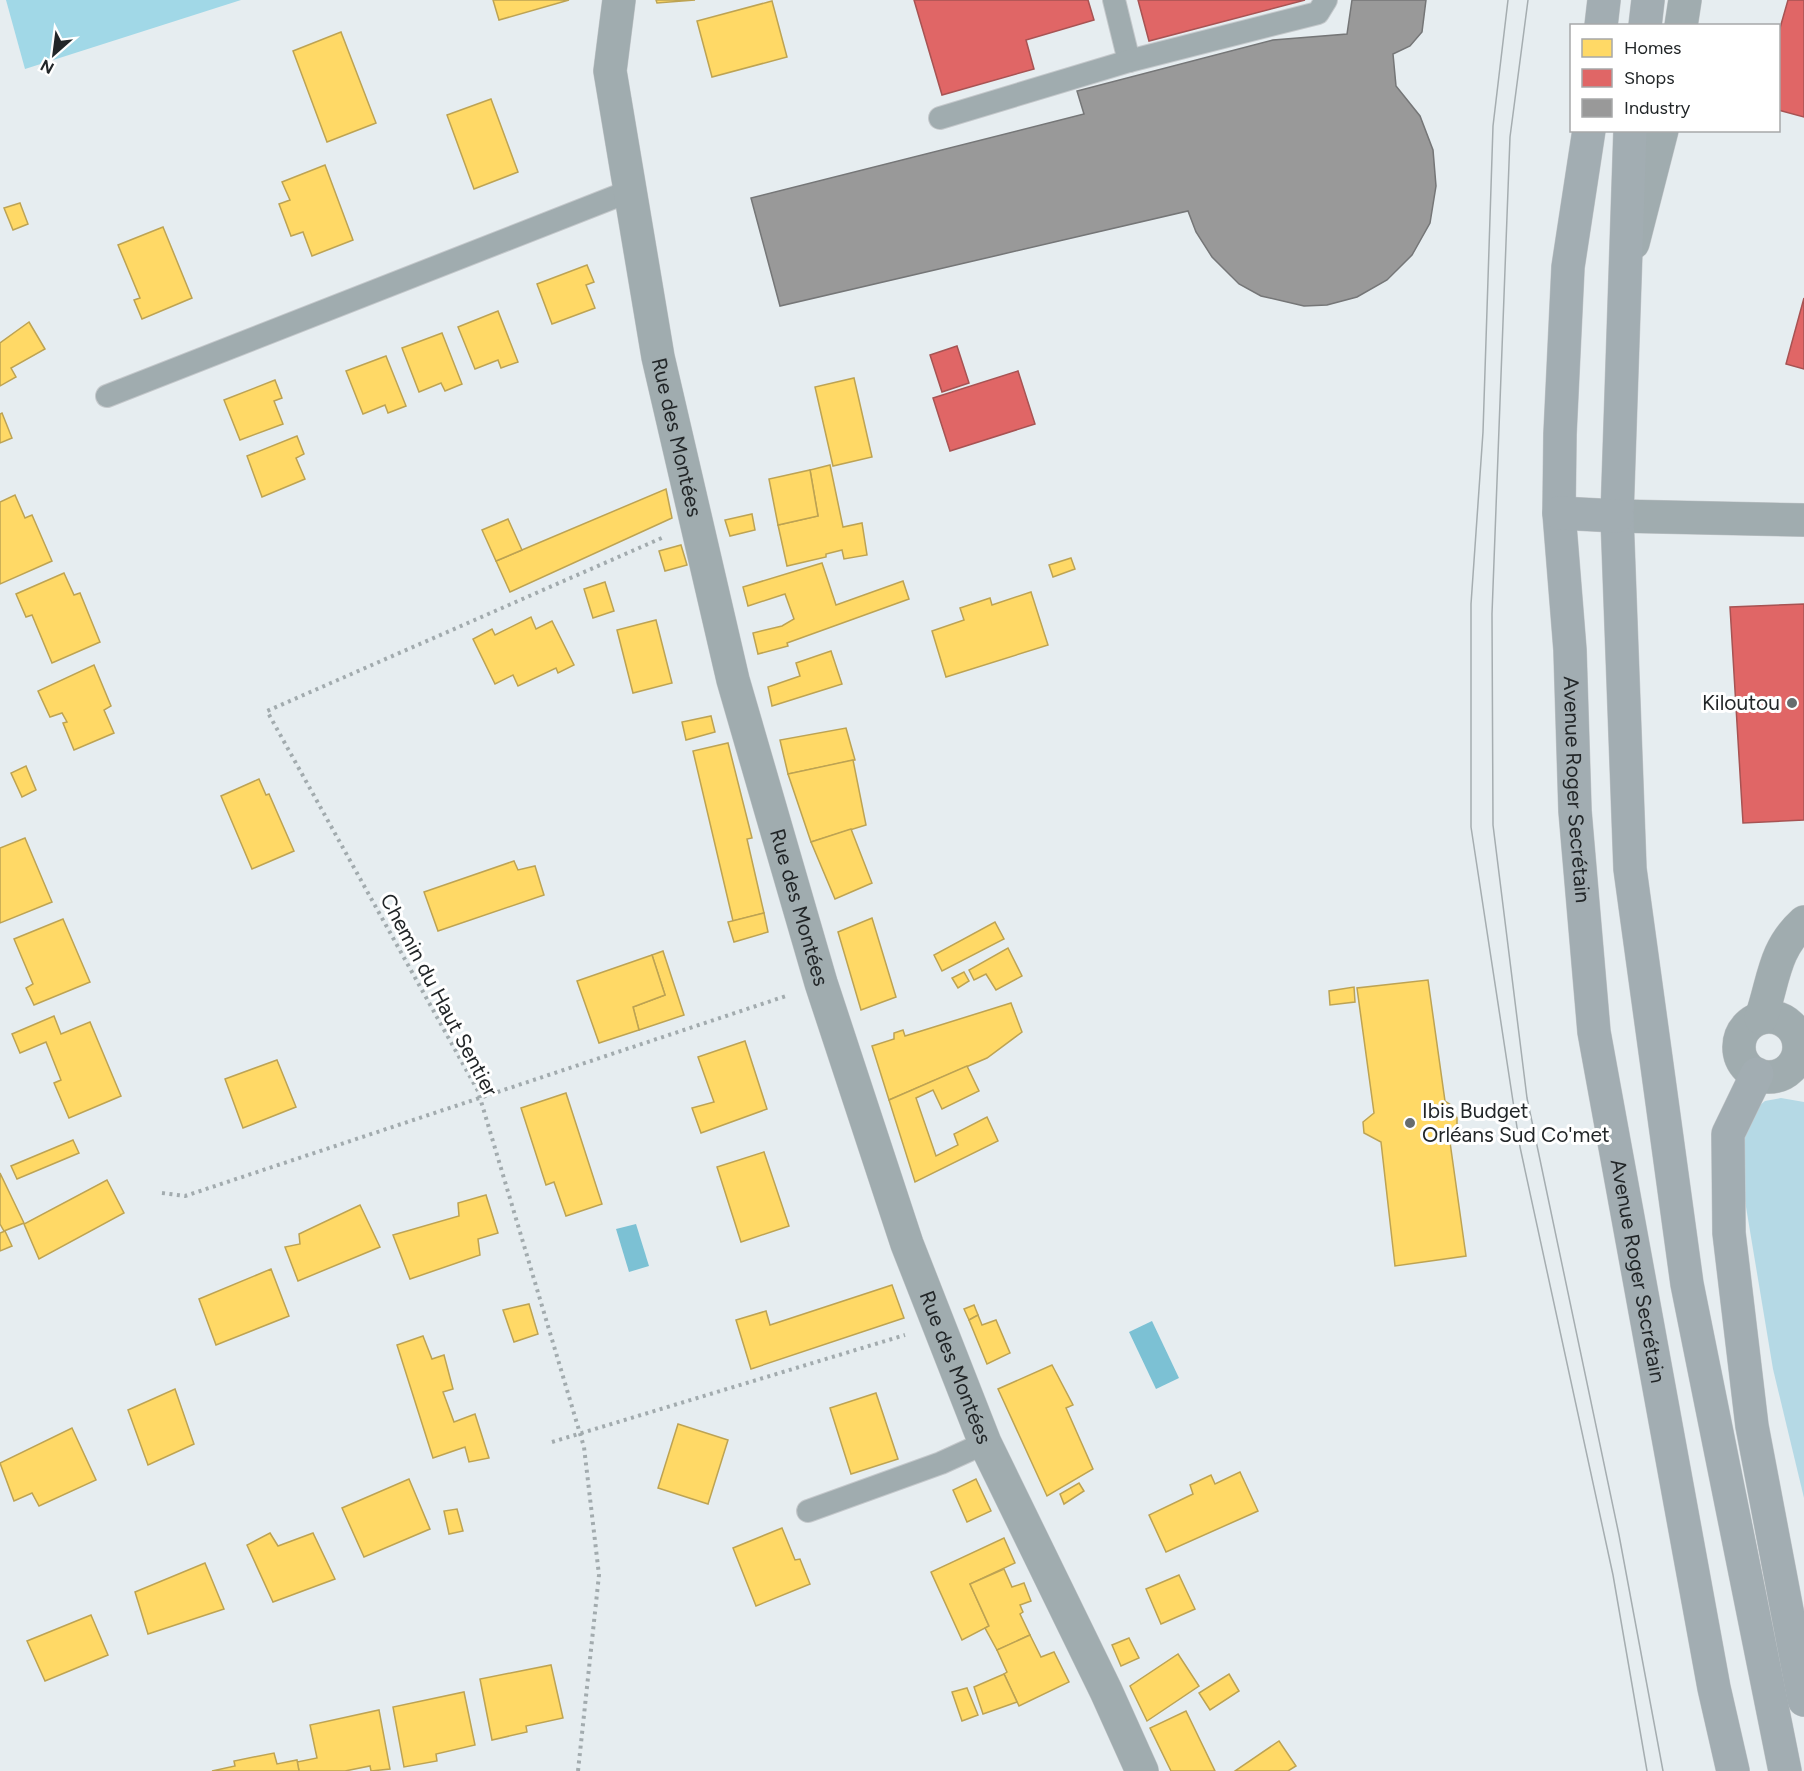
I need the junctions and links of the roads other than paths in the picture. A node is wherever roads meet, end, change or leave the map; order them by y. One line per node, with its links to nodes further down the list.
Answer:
1 (619, 0): 15 (street, Rue des Montées)
2 (1114, 0): 10 (lane)
3 (1326, 0): 10 (lane)
4 (1604, 0): 7 (main road)
5 (1648, 0): 8 (main road)
6 (1685, 0): 9 (street)
7 (1601, 24)
8 (1645, 24)
9 (1681, 24)
10 (1129, 61): 11 (lane)
11 (940, 118)
12 (1589, 132): 18 (main road, Avenue Roger Secrétain)
13 (1630, 132): 16 (main road)
14 (1661, 132): 16 (street)
15 (630, 191): 17 (lane); 25 (street, Rue des Montées)
16 (1625, 271): 19 (main road)
17 (107, 396)
18 (1559, 513): 19 (main road); 29 (main road, Avenue Roger Secrétain)
19 (1617, 516): 20 (street); 30 (main road)
20 (1804, 520)
21 (1804, 922): 22 (street)
22 (1761, 1018): 23 (street); 24 (street)
23 (1801, 1058): 24 (street)
24 (1757, 1074): 27 (main road)
25 (985, 1443): 26 (lane); 28 (street, Rue des Montées)
26 (808, 1511)
27 (1804, 1700)
28 (1142, 1771)
29 (1733, 1771)
30 (1785, 1771)

